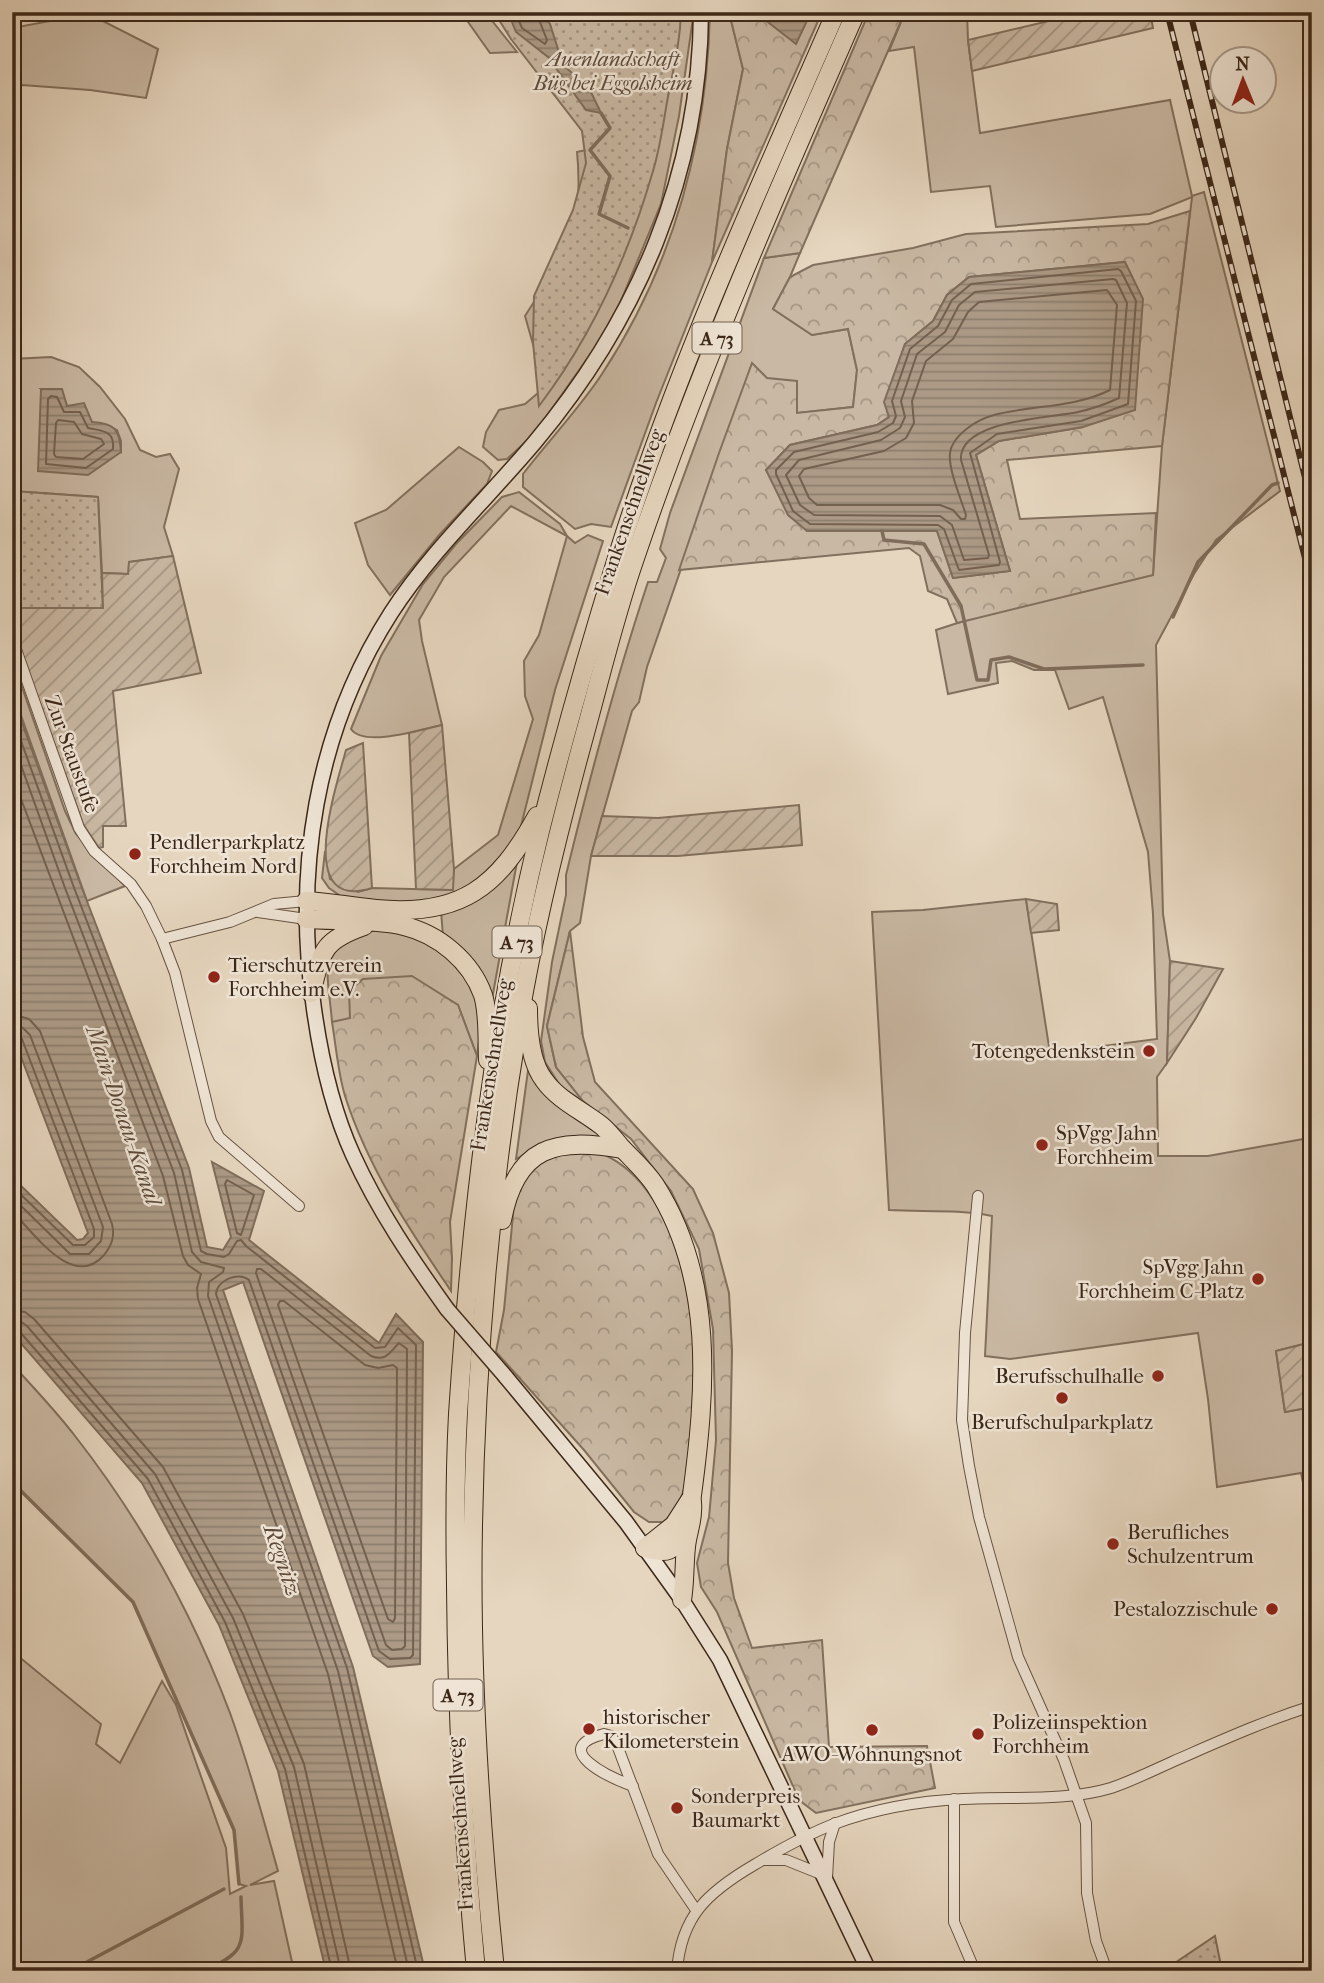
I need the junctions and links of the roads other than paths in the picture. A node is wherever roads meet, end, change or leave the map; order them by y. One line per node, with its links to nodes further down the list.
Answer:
1 (701, 12): 6 (main road)
2 (836, 12): 5 (highway, Frankenschnellweg / A 73)
3 (856, 12): 10 (highway, Frankenschnellweg / A 73)
4 (12, 638): 9 (street, Zur Staustufe)
5 (552, 788): 6 (highway); 12 (highway, Frankenschnellweg / A 73)
6 (306, 910): 7 (street); 7 (street); 8 (highway); 11 (main road)
7 (258, 912): 9 (street)
8 (373, 923): 11 (highway); 12 (highway)
9 (162, 939): 15 (street, Zur Staustufe)
10 (527, 977): 13 (highway); 16 (highway, Frankenschnellweg / A 73)
11 (312, 993): 19 (main road, bridge)
12 (489, 1098): 30 (highway, Frankenschnellweg / A 73)
13 (622, 1149): 16 (highway); 17 (highway)
14 (978, 1196): 23 (street)
15 (299, 1206)
16 (491, 1237): 31 (highway, Frankenschnellweg / A 73)
17 (691, 1498): 18 (highway); 19 (highway)
18 (687, 1533): 19 (highway); 20 (highway)
19 (645, 1548): 20 (main road)
20 (682, 1600): 26 (main road)
21 (1312, 1706): 23 (street)
22 (633, 1786): 22 (street); 29 (street)
23 (1077, 1795): 24 (street); 35 (street)
24 (954, 1800): 25 (street); 34 (street)
25 (835, 1823): 26 (street); 28 (street)
26 (803, 1837): 27 (street); 28 (main road)
27 (763, 1860): 28 (street); 29 (street)
28 (824, 1879): 33 (main road)
29 (696, 1910): 32 (street)
30 (476, 1971)
31 (495, 1971)
32 (677, 1971)
33 (869, 1971)
34 (975, 1971)
35 (1107, 1971)

